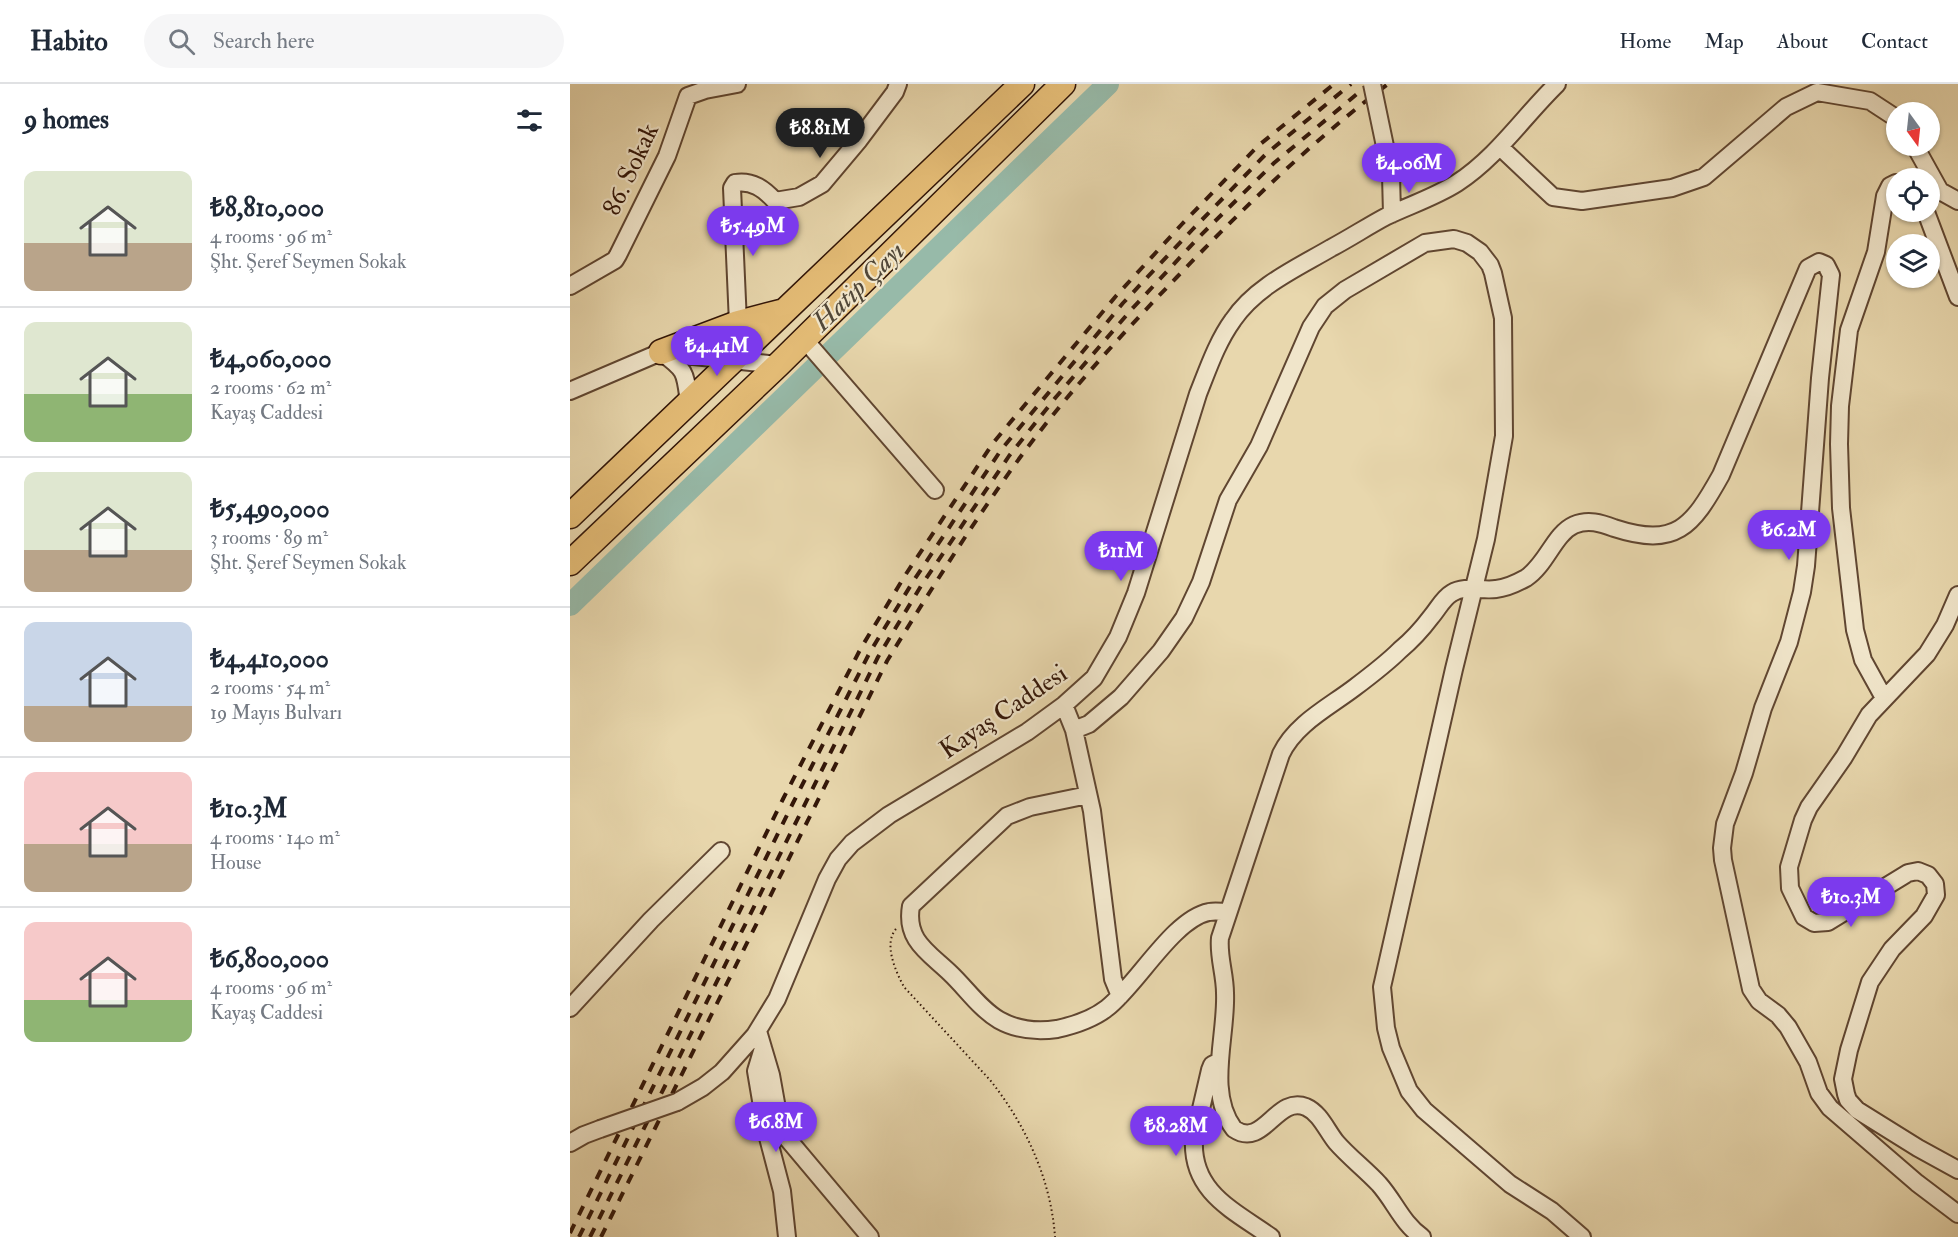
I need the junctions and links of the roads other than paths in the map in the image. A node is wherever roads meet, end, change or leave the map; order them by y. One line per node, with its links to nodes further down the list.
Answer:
1 (737, 84): 16 (street, 86. Sokak)
2 (898, 84): 19 (street)
3 (1008, 84): 9 (street)
4 (1023, 84): 9 (highway)
5 (1063, 84): 20 (highway)
6 (1372, 84): 14 (street, bridge)
7 (1557, 84): 10 (street, Kayaş Caddesi)
8 (1886, 111): 10 (street)
9 (985, 121): 18 (highway)
10 (1500, 147): 14 (street, Kayaş Caddesi)
11 (1921, 156): 13 (street)
12 (1886, 194): 31 (street)
13 (1958, 201)
14 (1392, 214): 32 (street, Kayaş Caddesi)
15 (1930, 222): 17 (street)
16 (570, 286)
17 (1958, 297)
18 (787, 310): 19 (highway); 22 (highway)
19 (738, 323): 21 (highway)
20 (810, 345): 23 (highway); 26 (street)
21 (661, 352): 22 (street); 24 (street); 25 (street)
22 (732, 361): 23 (street); 25 (highway)
23 (778, 365): 28 (highway)
24 (570, 391)
25 (689, 403): 27 (highway)
26 (935, 490)
27 (570, 516)
28 (570, 562)
29 (1474, 589): 33 (street); 36 (street); 44 (street); 49 (street)
30 (1958, 596): 31 (street)
31 (1884, 698): 43 (street)
32 (1064, 705): 33 (street); 39 (street, Kayaş Caddesi)
33 (1074, 730): 34 (street)
34 (1088, 795): 37 (street); 37 (street)
35 (721, 850): 38 (street)
36 (1228, 912): 37 (street); 41 (street)
37 (1120, 996)
38 (570, 1008)
39 (758, 1031): 40 (street); 42 (street, Kayaş Caddesi, bridge)
40 (763, 1048): 45 (street); 46 (street)
41 (1220, 1063): 47 (street); 48 (street)
42 (570, 1143)
43 (1958, 1170)
44 (1958, 1214)
45 (787, 1237)
46 (870, 1237)
47 (1271, 1237)
48 (1422, 1237)
49 (1582, 1237)

